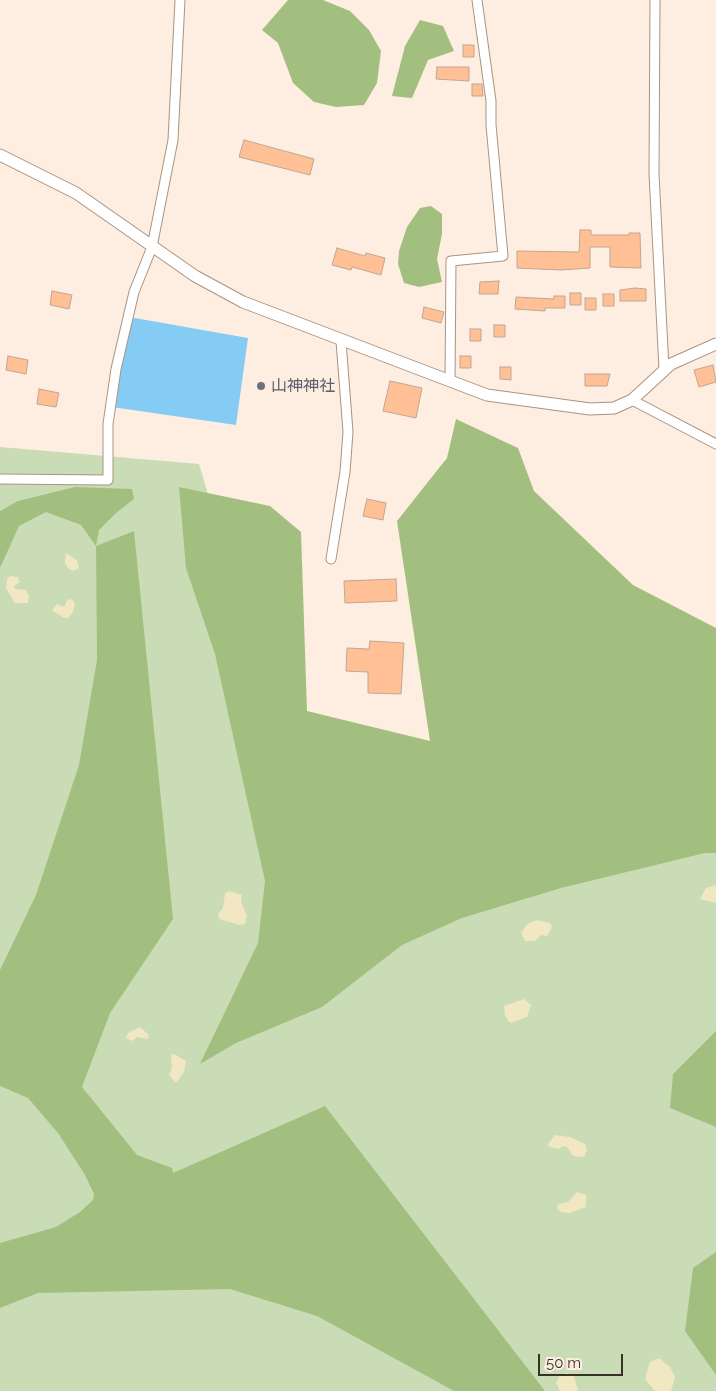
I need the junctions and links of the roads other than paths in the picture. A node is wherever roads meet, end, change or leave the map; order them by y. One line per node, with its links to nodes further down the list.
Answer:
1 (180, 0): 5 (street)
2 (477, 0): 9 (street)
3 (655, 0): 8 (street)
4 (0, 155): 5 (street)
5 (152, 247): 6 (street); 12 (street)
6 (341, 341): 9 (street); 13 (street)
7 (716, 344): 8 (street)
8 (664, 370): 10 (street)
9 (450, 381): 10 (street)
10 (632, 400): 11 (street)
11 (716, 444)
12 (0, 479)
13 (331, 559)

